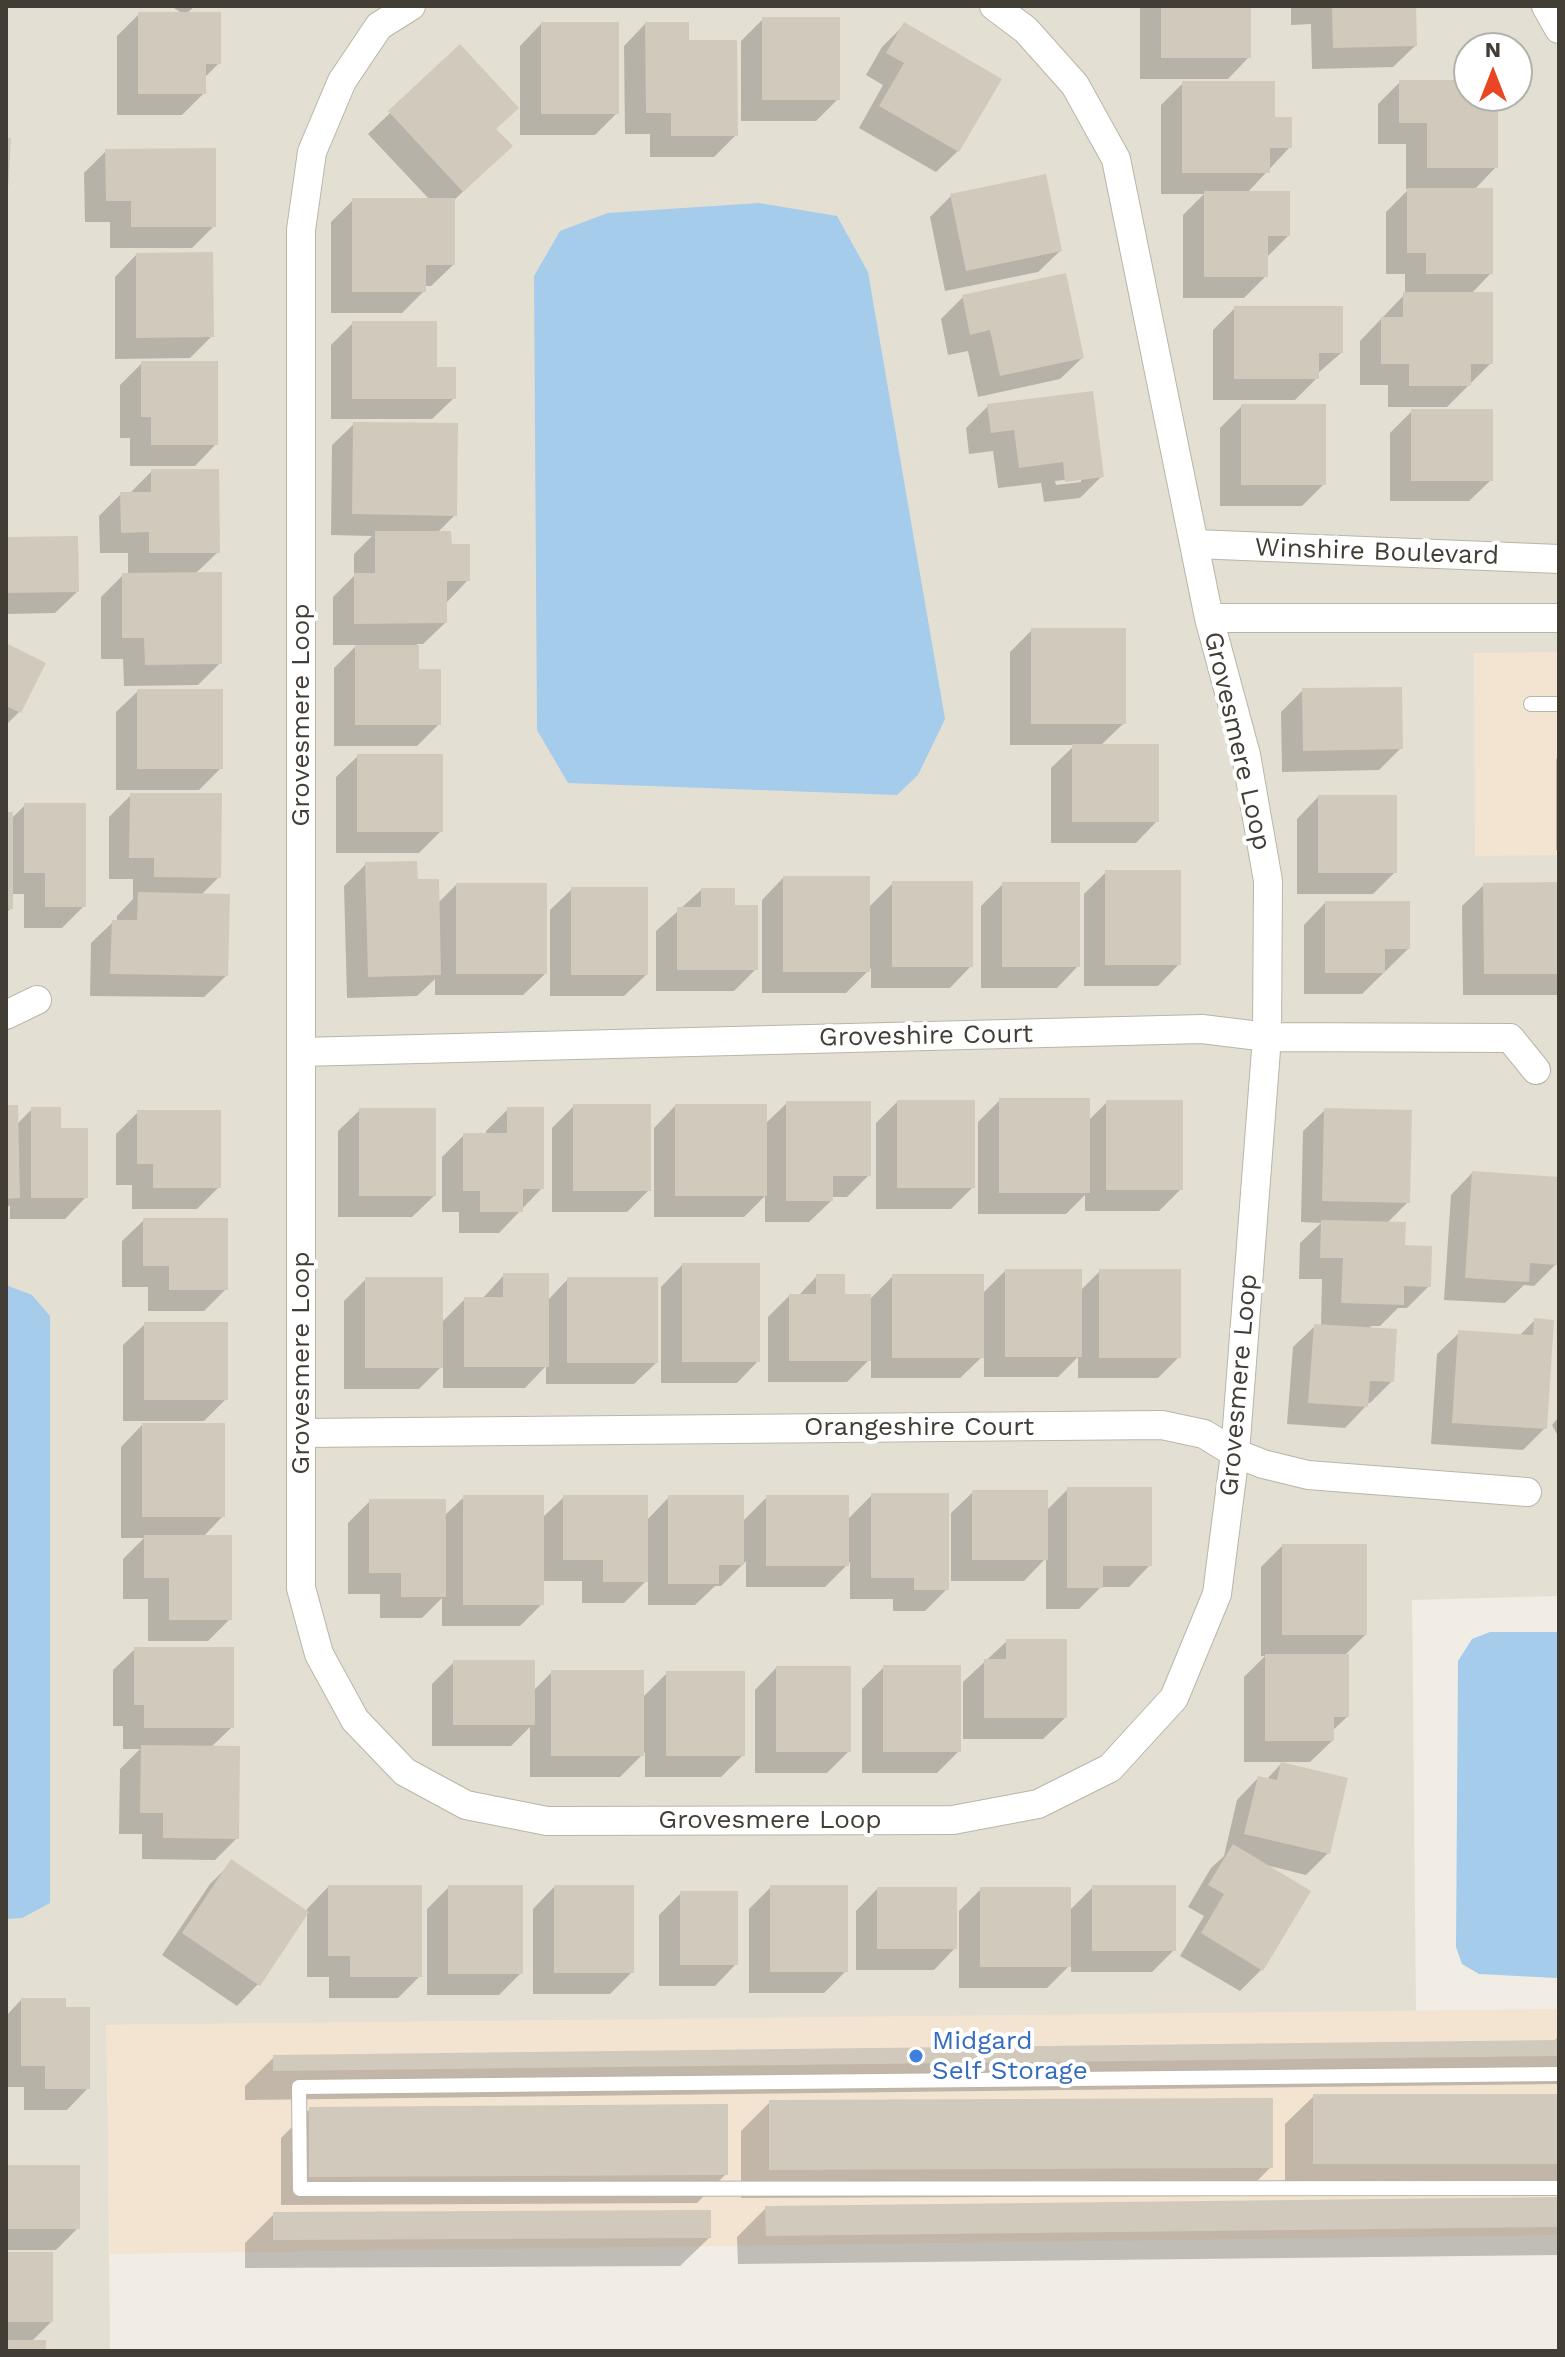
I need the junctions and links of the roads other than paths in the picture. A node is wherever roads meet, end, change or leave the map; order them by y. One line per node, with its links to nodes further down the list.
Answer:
1 (411, 6): 14 (street, Grovesmere Loop)
2 (994, 6): 5 (street, Grovesmere Loop)
3 (1546, 6): 4 (street)
4 (1559, 29)
5 (1195, 544): 6 (street, Winshire Boulevard); 7 (street, Grovesmere Loop)
6 (1559, 559)
7 (1209, 618): 8 (street); 13 (street, Grovesmere Loop)
8 (1559, 618)
9 (1531, 704): 10 (lane)
10 (1559, 704)
11 (37, 1000): 12 (street)
12 (6, 1015)
13 (1267, 1037): 14 (street, Groveshire Court); 15 (street, Groveshire Court); 17 (street, Grovesmere Loop)
14 (301, 1052): 16 (street, Grovesmere Loop)
15 (1536, 1070)
16 (301, 1433): 17 (street, Orangeshire Court); 17 (street, Grovesmere Loop)
17 (1235, 1453): 18 (street, Orangeshire Court)
18 (1527, 1492)
19 (1559, 2074): 20 (lane)
20 (1559, 2188)

